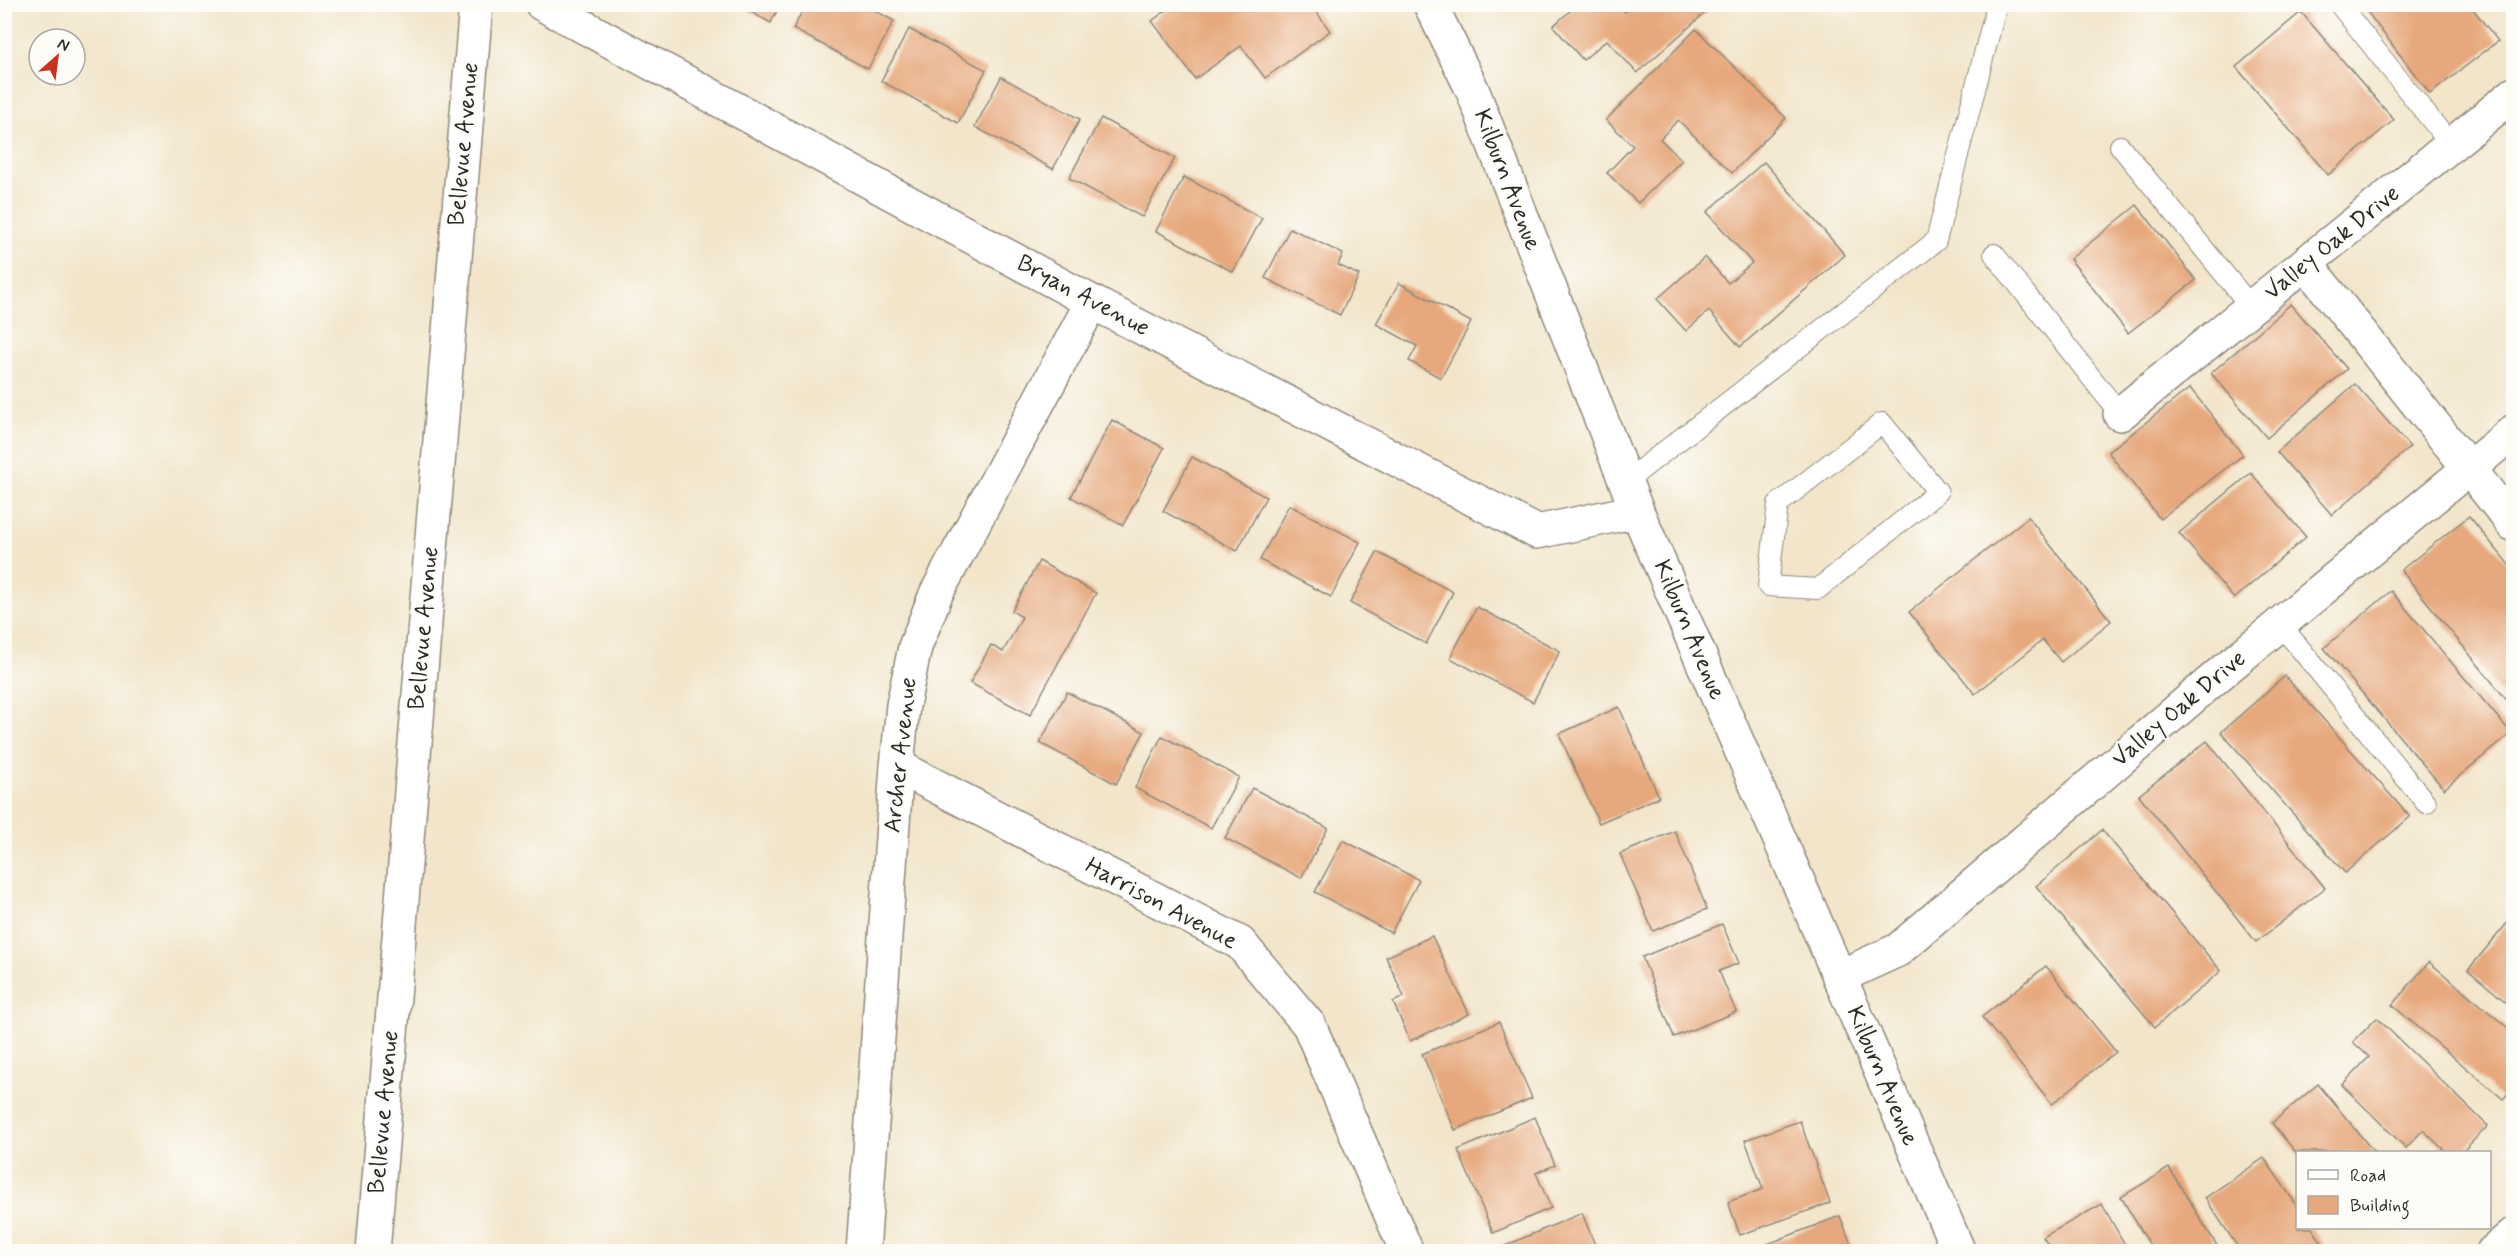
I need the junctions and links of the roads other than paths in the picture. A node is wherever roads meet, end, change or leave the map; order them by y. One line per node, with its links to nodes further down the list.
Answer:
1 (476, 4): 24 (street, Bellevue Avenue)
2 (542, 4): 11 (street, Bryan Avenue)
3 (1430, 4): 16 (street, Kilburn Avenue)
4 (1996, 4): 16 (lane)
5 (2338, 4): 7 (lane)
6 (2514, 94): 7 (street, Valley Oak Drive)
7 (2451, 145): 10 (street, Valley Oak Drive)
8 (2120, 146): 12 (lane)
9 (1994, 254): 13 (lane)
10 (2306, 264): 12 (street, Valley Oak Drive); 15 (street)
11 (1092, 302): 16 (street, Bryan Avenue); 20 (street, Archer Avenue)
12 (2253, 308): 13 (street, Valley Oak Drive)
13 (2120, 414)
14 (2514, 431): 15 (street, Valley Oak Drive)
15 (2468, 469): 17 (street); 19 (street, Valley Oak Drive)
16 (1631, 496): 22 (street, Kilburn Avenue)
17 (2514, 525)
18 (1768, 586): 18 (lane)
19 (2280, 624): 21 (lane); 22 (street, Valley Oak Drive)
20 (897, 766): 25 (street, Archer Avenue); 26 (street, Harrison Avenue)
21 (2426, 803)
22 (1839, 976): 27 (street, Kilburn Avenue)
23 (2514, 1234): 28 (street)
24 (373, 1251)
25 (862, 1251)
26 (1407, 1251)
27 (1959, 1251)
28 (2493, 1251)

